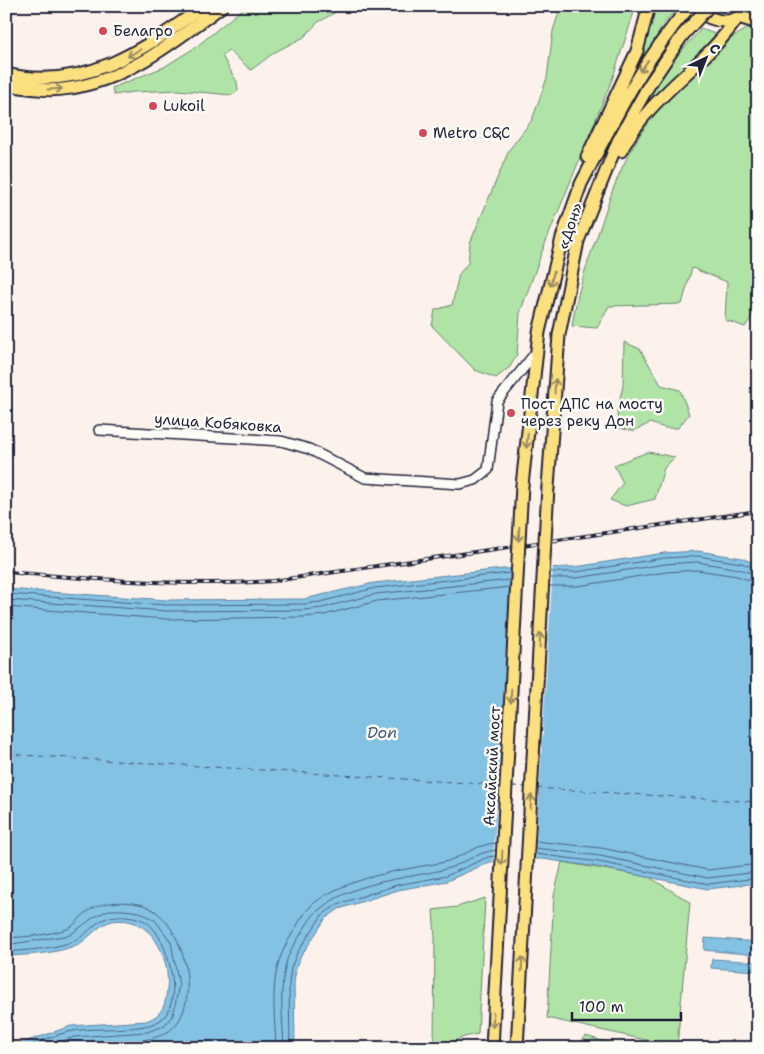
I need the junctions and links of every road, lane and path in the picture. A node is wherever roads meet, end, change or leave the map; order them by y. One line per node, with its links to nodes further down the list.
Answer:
1 (204, 6): 10 (main road, one-way to 10)
2 (222, 6): 10 (main road, one-way to 2)
3 (649, 6): 12 (main road)
4 (690, 6): 7 (main road); 12 (main road, «Дон», one-way to 12)
5 (709, 6): 13 (main road, «Дон», bridge)
6 (753, 6): 7 (main road)
7 (738, 17): 8 (main road); 13 (main road)
8 (758, 23)
9 (6, 74): 10 (main road)
10 (37, 84): 11 (main road)
11 (6, 85)
12 (581, 184): 14 (main road, «Дон», one-way to 14)
13 (592, 208): 18 (main road, «Дон», one-way to 13, bridge)
14 (537, 350): 15 (street, улица Кобяковка); 16 (main road, «Дон», one-way to 16)
15 (99, 430)
16 (522, 485): 17 (main road, Аксайский мост, one-way to 17, bridge)
17 (492, 1048)
18 (517, 1048)

